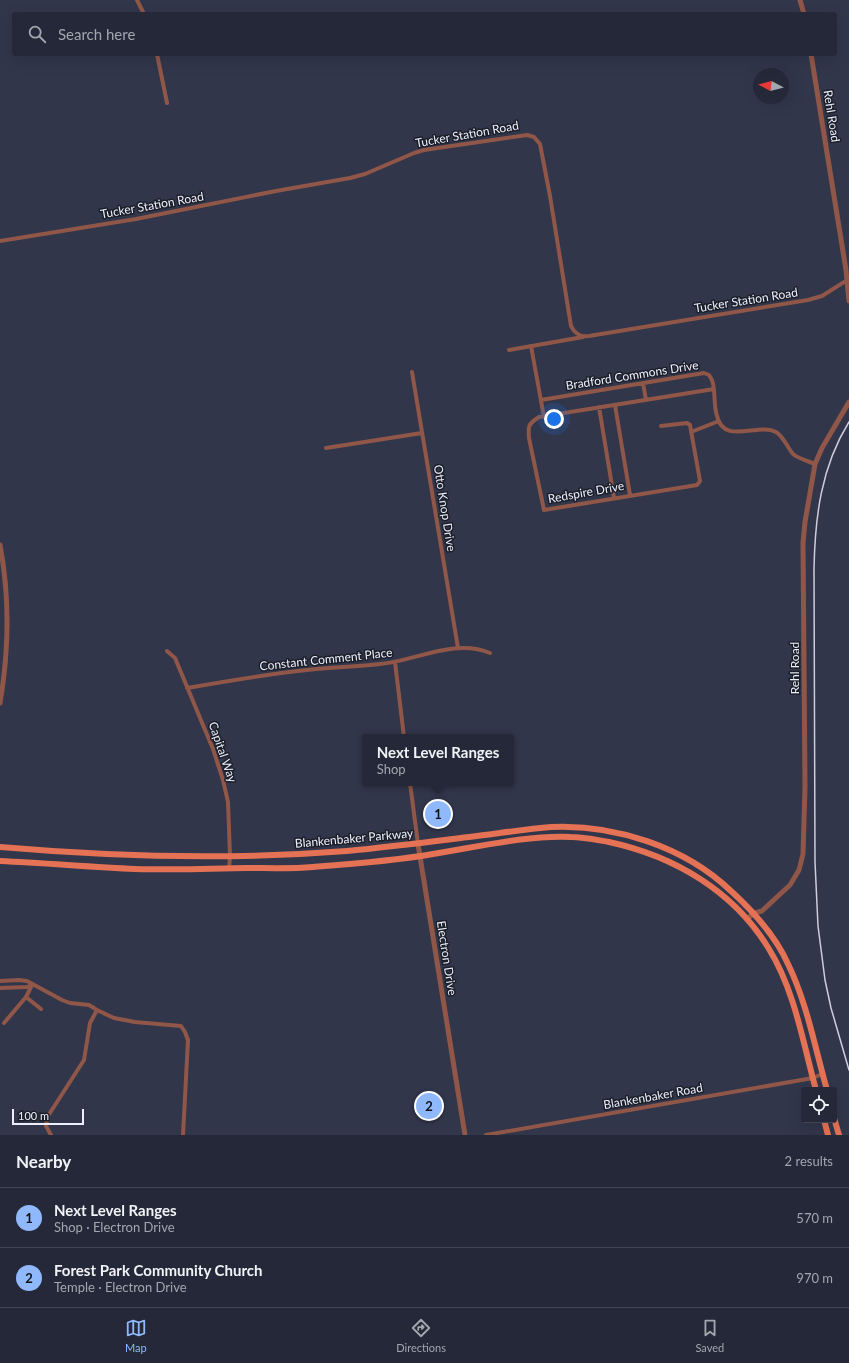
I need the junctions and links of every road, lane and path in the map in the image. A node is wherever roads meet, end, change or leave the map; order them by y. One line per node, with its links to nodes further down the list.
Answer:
1 (137, 0): 3 (street)
2 (800, 0): 4 (street)
3 (143, 12)
4 (803, 12)
5 (157, 56): 7 (street)
6 (811, 56): 9 (street, Rehl Road)
7 (167, 103)
8 (0, 240): 11 (street, Tucker Station Road)
9 (848, 279): 10 (street, Rehl Road); 11 (street, Tucker Station Road)
10 (849, 301)
11 (586, 337): 12 (street)
12 (531, 346): 13 (street); 17 (street)
13 (509, 350)
14 (412, 372): 26 (street, Otto Knop Drive)
15 (643, 383): 16 (street, Bradford Commons Drive); 17 (street, Bradford Commons Drive); 18 (street)
16 (714, 389): 18 (street, Redspire Drive); 23 (street, Bradford Commons Drive)
17 (541, 400): 22 (street)
18 (646, 400): 20 (street, Redspire Drive)
19 (849, 402): 28 (street, Rehl Road)
20 (615, 405): 21 (street, Redspire Drive); 29 (street)
21 (599, 407): 22 (street, Redspire Drive); 30 (street)
22 (544, 416): 30 (street, Redspire Drive)
23 (719, 421): 25 (street); 28 (street)
24 (661, 426): 25 (street)
25 (691, 432): 29 (street, Redspire Drive)
26 (422, 433): 27 (street); 33 (street, Otto Knop Drive)
27 (326, 448)
28 (815, 464): 47 (street, Rehl Road)
29 (630, 495): 30 (street, Redspire Drive)
30 (614, 498)
31 (0, 545): 32 (street)
32 (2, 573): 38 (street)
33 (458, 648): 35 (street, Constant Comment Place); 36 (street, Constant Comment Place)
34 (168, 651): 37 (street, Capital Way)
35 (490, 654)
36 (395, 662): 37 (street, Constant Comment Place); 39 (street)
37 (187, 688): 43 (street, Capital Way)
38 (0, 703)
39 (404, 734)
40 (410, 786): 41 (street, Electron Drive)
41 (418, 844): 43 (main road, Blankenbaker Parkway); 44 (street, Electron Drive); 47 (main road, Blankenbaker Parkway)
42 (0, 847): 43 (main road, Blankenbaker Parkway)
43 (230, 856): 46 (street, Capital Way)
44 (420, 856): 46 (main road, Blankenbaker Parkway); 48 (main road, Blankenbaker Parkway); 64 (street, Electron Drive)
45 (0, 861): 46 (main road, Blankenbaker Parkway)
46 (229, 869)
47 (754, 913): 48 (street, Rehl Road); 56 (main road, Blankenbaker Parkway)
48 (747, 919): 57 (main road, Blankenbaker Parkway)
49 (0, 981): 50 (street)
50 (32, 985): 51 (street); 52 (street); 54 (street)
51 (0, 988)
52 (26, 997): 53 (street); 55 (street)
53 (41, 1009)
54 (97, 1010): 62 (street); 63 (street)
55 (4, 1023)
56 (822, 1074): 57 (street, Blankenbaker Road); 59 (main road, Blankenbaker Parkway)
57 (813, 1078): 58 (main road, Blankenbaker Parkway); 65 (street, Blankenbaker Road)
58 (815, 1087)
59 (825, 1087)
60 (825, 1123): 66 (main road)
61 (835, 1123): 67 (main road)
62 (51, 1135)
63 (183, 1135)
64 (465, 1135)
65 (486, 1135)
66 (828, 1135)
67 (839, 1135)

